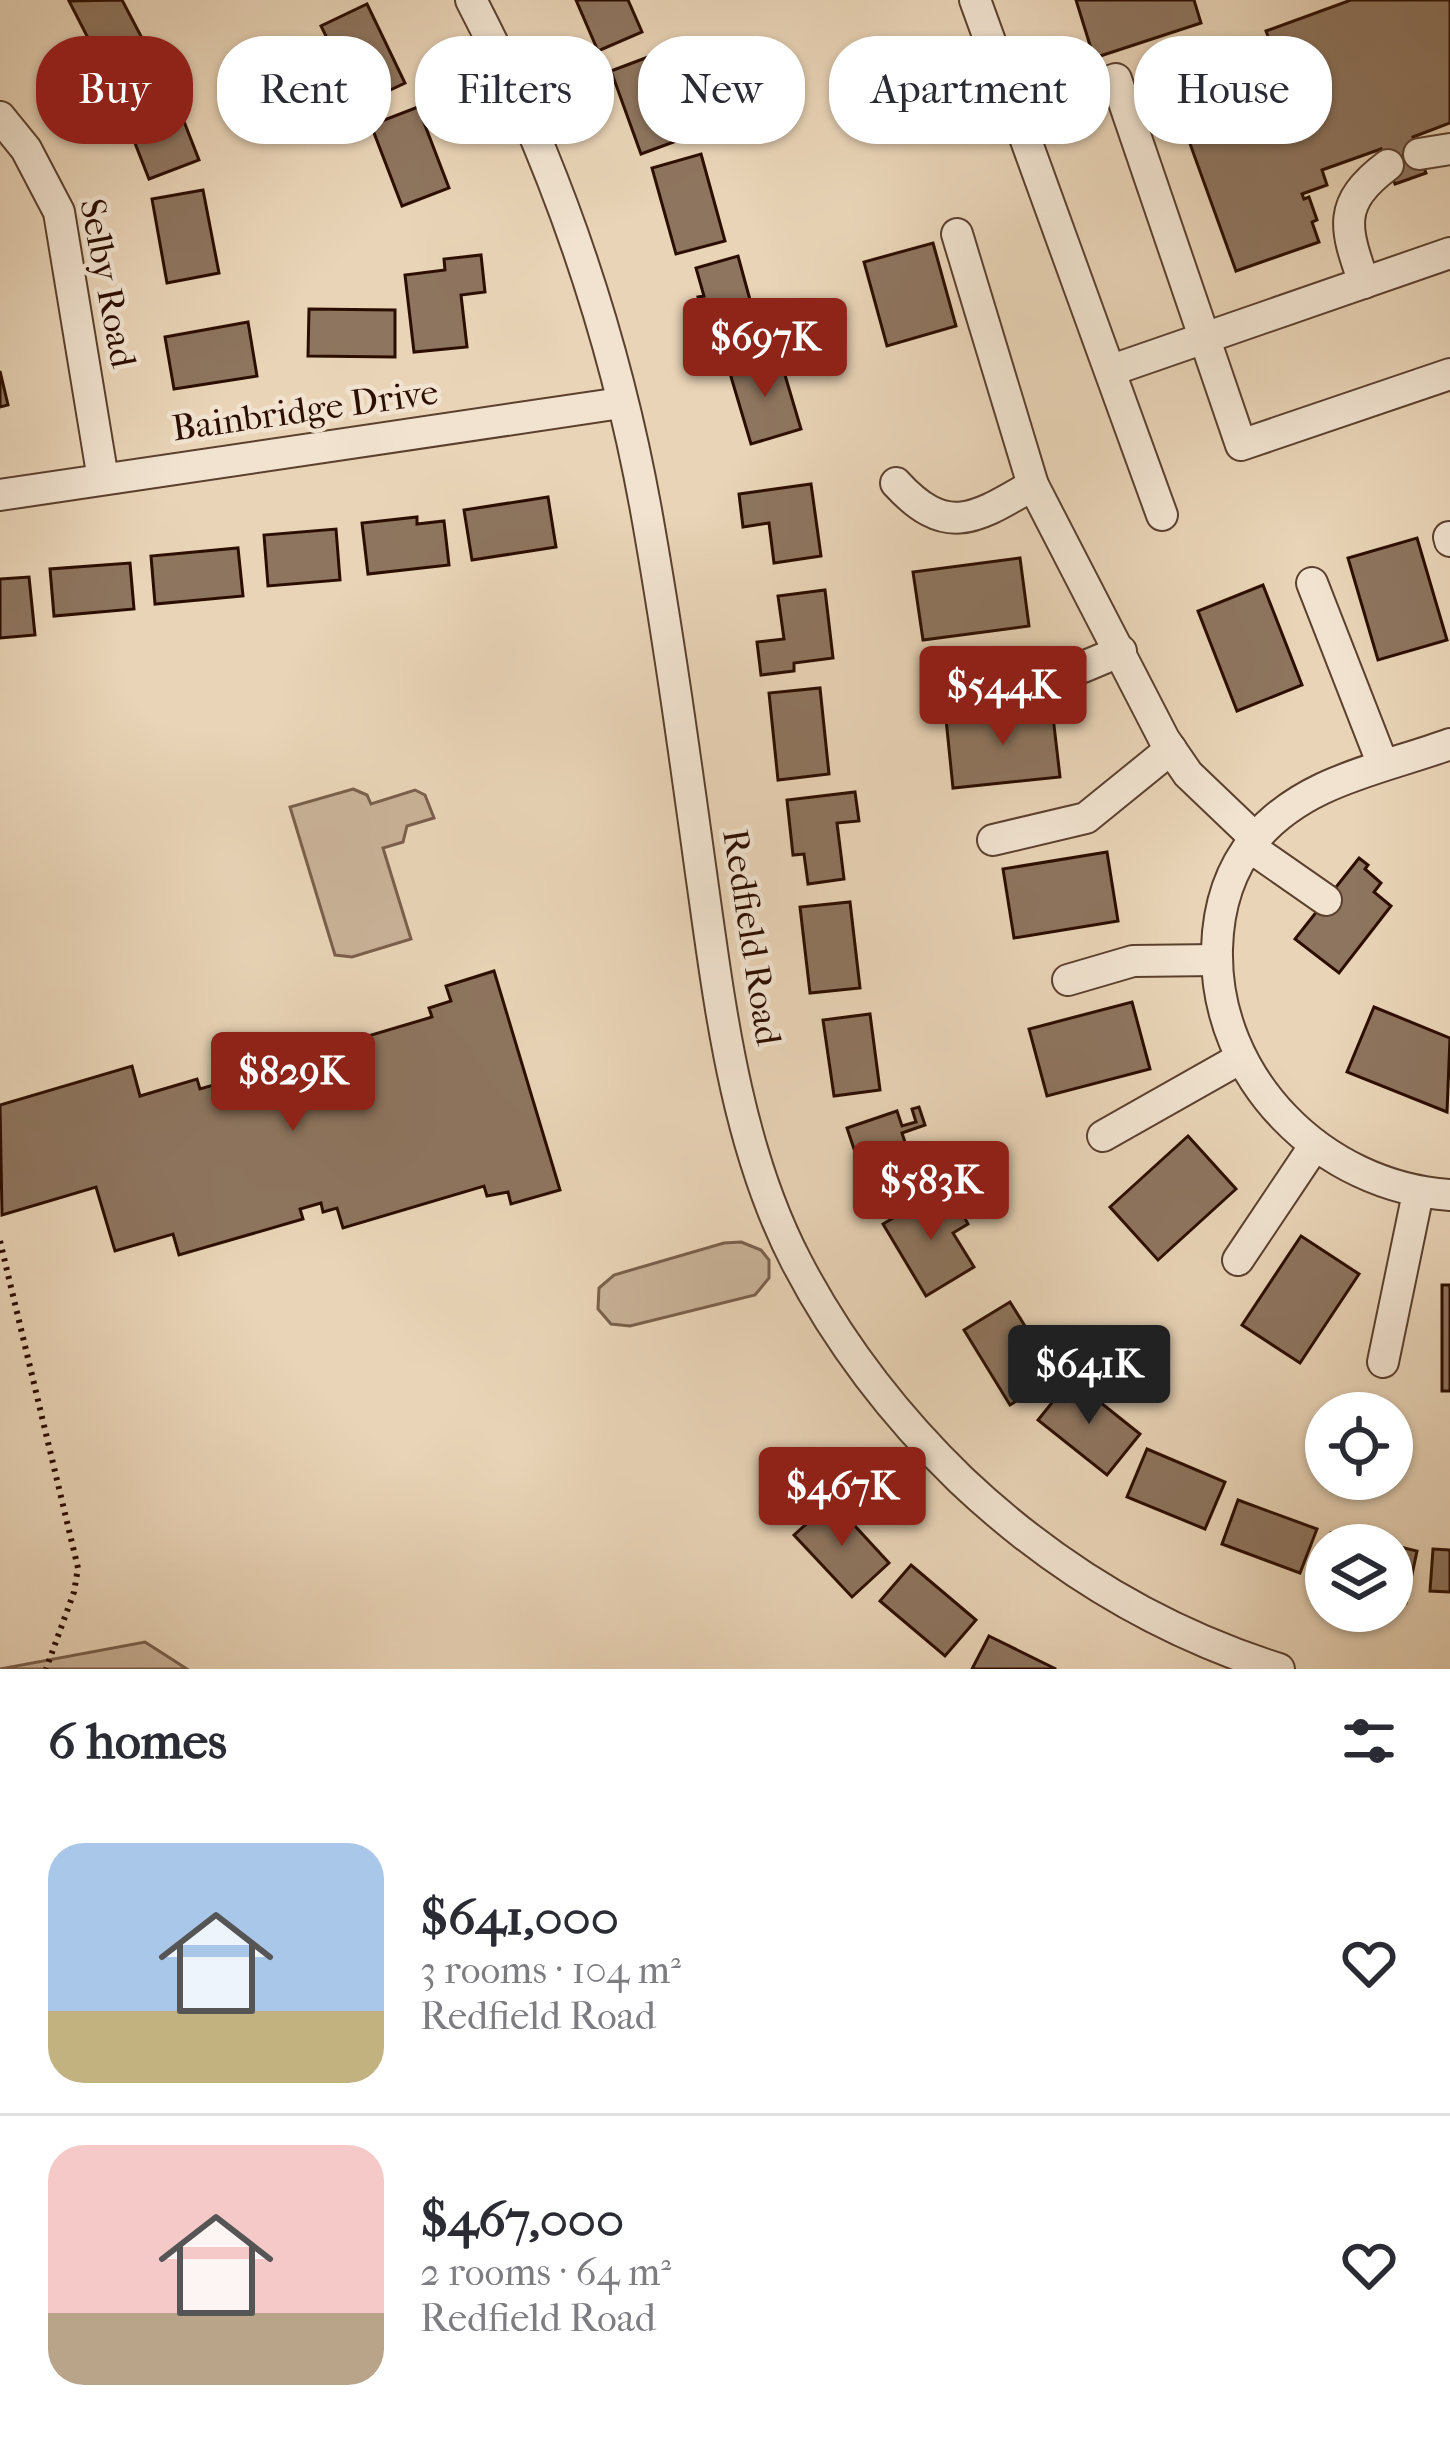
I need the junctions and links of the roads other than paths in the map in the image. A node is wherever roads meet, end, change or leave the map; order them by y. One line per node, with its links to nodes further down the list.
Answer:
1 (471, 0): 14 (street, Redfield Road)
2 (975, 0): 3 (street)
3 (988, 36)
4 (1110, 81): 11 (street)
5 (0, 117): 15 (street, Selby Road)
6 (1028, 144): 12 (street)
7 (1388, 165): 10 (street)
8 (957, 234): 17 (street)
9 (1450, 253): 10 (street)
10 (1364, 283): 11 (street)
11 (1206, 338): 12 (street); 13 (street)
12 (1112, 370): 19 (street)
13 (1450, 374)
14 (621, 404): 15 (street, Bainbridge Drive); 38 (street, Redfield Road)
15 (103, 479): 18 (street, Bainbridge Drive)
16 (896, 483): 17 (street)
17 (1033, 485): 21 (street)
18 (0, 495)
19 (1162, 515)
20 (1312, 583): 25 (street)
21 (1114, 638): 22 (street); 23 (street)
22 (957, 686)
23 (1171, 749): 26 (street); 27 (street)
24 (1445, 756): 25 (street)
25 (1383, 765): 27 (street)
26 (994, 840)
27 (1252, 842): 28 (street); 29 (street)
28 (1325, 900)
29 (1216, 960): 30 (street); 31 (street)
30 (1068, 980)
31 (1241, 1058): 32 (street); 33 (street)
32 (1103, 1136)
33 (1315, 1145): 34 (street); 36 (street)
34 (1418, 1193): 35 (street); 37 (street)
35 (1450, 1196)
36 (1238, 1260)
37 (1383, 1362)
38 (1279, 1669)

